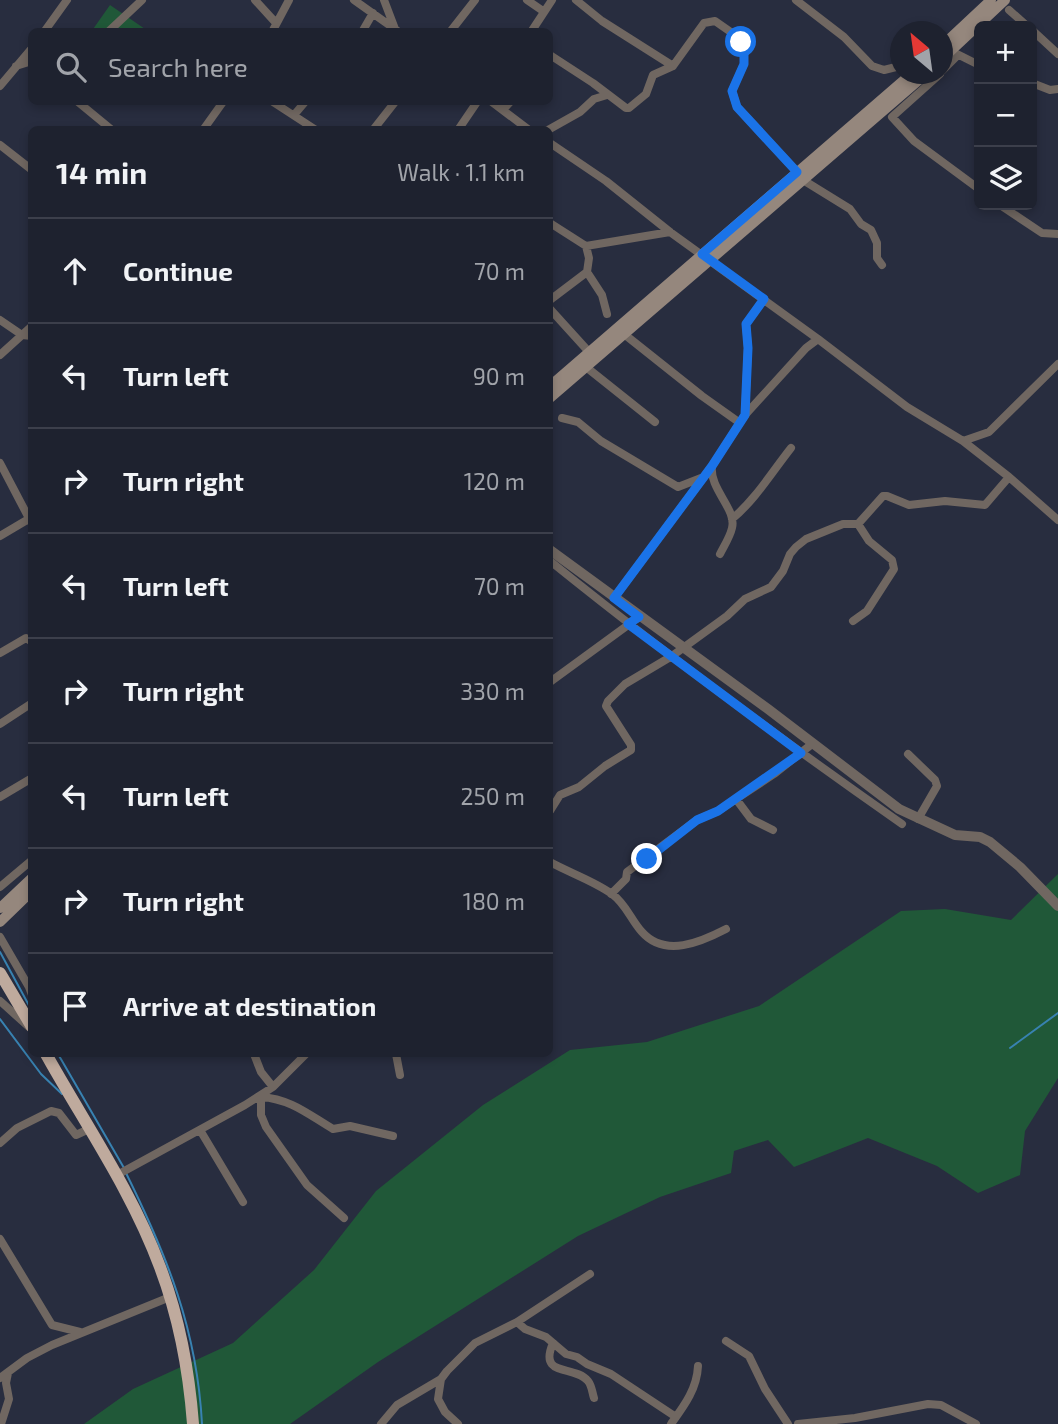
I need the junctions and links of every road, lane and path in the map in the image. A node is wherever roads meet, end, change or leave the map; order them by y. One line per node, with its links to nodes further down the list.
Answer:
1 (67, 0): 18 (street)
2 (142, 0): 19 (street)
3 (255, 0): 17 (street)
4 (289, 0): 17 (street)
5 (354, 0): 15 (street)
6 (384, 0): 23 (street)
7 (475, 0): 24 (street)
8 (527, 0): 14 (street)
9 (552, 0): 14 (street)
10 (576, 0): 36 (street)
11 (796, 0): 37 (street)
12 (991, 0): 27 (main road)
13 (1007, 5): 16 (street); 28 (main road)
14 (543, 11): 25 (street)
15 (373, 13): 21 (street); 22 (street)
16 (1022, 21)
17 (276, 23): 20 (street)
18 (47, 28)
19 (112, 28)
20 (274, 28)
21 (364, 28)
22 (394, 28)
23 (396, 28)
24 (453, 28)
25 (533, 28)
26 (1037, 35): 31 (street)
27 (953, 43)
28 (953, 46)
29 (28, 52): 35 (street)
30 (953, 54): 34 (street)
31 (1058, 54)
32 (553, 57): 44 (street)
33 (28, 63): 35 (street)
34 (974, 63)
35 (16, 66): 42 (street)
36 (673, 66): 44 (street); 66 (street)
37 (890, 69)
38 (900, 84): 66 (main road)
39 (916, 84): 54 (main road)
40 (925, 84): 54 (street)
41 (1035, 84): 43 (street)
42 (0, 86)
43 (1058, 89)
44 (607, 95): 62 (street)
45 (82, 105): 56 (street)
46 (221, 105): 57 (street)
47 (278, 105): 55 (street)
48 (302, 105): 55 (street)
49 (393, 105): 59 (street)
50 (475, 105): 60 (street)
51 (496, 105): 53 (street)
52 (507, 105): 53 (street)
53 (503, 110): 61 (street)
54 (888, 113): 66 (main road); 67 (street)
55 (294, 115): 58 (street)
56 (106, 126)
57 (207, 126)
58 (310, 126)
59 (376, 126)
60 (461, 126)
61 (517, 126)
62 (553, 127)
63 (0, 145): 65 (street)
64 (553, 145): 70 (street)
65 (28, 167)
66 (800, 176): 73 (main road); 74 (street)
67 (974, 185)
68 (1008, 210): 71 (street)
69 (553, 225): 72 (street)
70 (670, 232): 72 (street); 73 (street)
71 (1058, 234)
72 (586, 246): 75 (street)
73 (706, 257): 77 (street); 81 (main road); 84 (main road)
74 (882, 265)
75 (587, 272): 76 (street); 79 (street)
76 (553, 298)
77 (764, 299): 83 (street); 91 (street)
78 (553, 312): 84 (street)
79 (607, 314)
80 (0, 320): 82 (street)
81 (624, 334): 87 (main road); 91 (street)
82 (27, 335): 85 (street)
83 (818, 339): 91 (street); 93 (street)
84 (589, 352): 88 (main road)
85 (0, 355)
86 (1058, 365): 93 (street)
87 (586, 367): 89 (main road); 92 (street)
88 (553, 383)
89 (553, 395)
90 (562, 418): 97 (street)
91 (742, 419): 96 (street)
92 (655, 422)
93 (963, 441): 98 (street)
94 (791, 448): 100 (street)
95 (0, 463): 99 (street)
96 (712, 466): 97 (street); 100 (street)
97 (704, 477): 108 (street)
98 (1009, 477): 101 (street); 103 (street)
99 (28, 514)
100 (732, 519): 106 (street)
101 (1058, 520)
102 (28, 522): 104 (street)
103 (858, 524): 110 (street); 113 (street)
104 (0, 536)
105 (553, 552): 108 (street)
106 (720, 554)
107 (553, 563): 111 (street)
108 (614, 598): 109 (street)
109 (639, 617): 111 (street); 113 (street)
110 (853, 621)
111 (628, 624): 115 (street); 116 (street)
112 (28, 639): 114 (street)
113 (683, 648): 115 (street); 119 (street)
114 (0, 653)
115 (672, 656): 120 (street); 125 (street)
116 (553, 680)
117 (28, 706): 118 (street)
118 (0, 724)
119 (812, 744): 120 (street); 126 (street)
120 (801, 753): 124 (street); 127 (street)
121 (908, 754): 126 (street)
122 (28, 780): 123 (street)
123 (0, 797)
124 (736, 799): 128 (street); 133 (street)
125 (553, 806)
126 (918, 819): 135 (street)
127 (902, 824)
128 (773, 830)
129 (28, 863): 132 (street)
130 (553, 864): 133 (street)
131 (28, 882): 136 (main road)
132 (0, 887)
133 (611, 894): 138 (street)
134 (28, 895): 137 (main road)
135 (1058, 906)
136 (0, 908)
137 (0, 922)
138 (726, 929)
139 (0, 937): 141 (street)
140 (0, 973): 143 (highway)
141 (28, 985)
142 (0, 1000): 144 (street)
143 (28, 1021)
144 (28, 1024)
145 (48, 1057): 152 (highway)
146 (255, 1057): 150 (street)
147 (303, 1057): 150 (street)
148 (397, 1057): 149 (street)
149 (400, 1075)
150 (273, 1087): 151 (street)
151 (261, 1096): 153 (street); 154 (street); 158 (street)
152 (89, 1129): 155 (street); 156 (highway)
153 (200, 1130): 156 (street); 157 (street)
154 (393, 1136)
155 (0, 1143)
156 (117, 1175): 161 (highway)
157 (243, 1202)
158 (344, 1218)
159 (0, 1239): 163 (street)
160 (590, 1275): 162 (street)
161 (170, 1297): 163 (street); 173 (highway)
162 (517, 1322): 165 (street); 169 (street)
163 (81, 1332): 167 (street)
164 (726, 1341): 176 (street)
165 (553, 1343): 170 (street); 171 (street)
166 (698, 1366): 171 (street)
167 (8, 1373): 168 (street); 172 (street)
168 (0, 1378)
169 (441, 1379): 174 (street); 175 (street)
170 (594, 1398)
171 (673, 1420)
172 (1, 1424)
173 (193, 1424)
174 (381, 1424)
175 (458, 1424)
176 (788, 1424)
177 (798, 1424): 178 (street)
178 (976, 1424)

